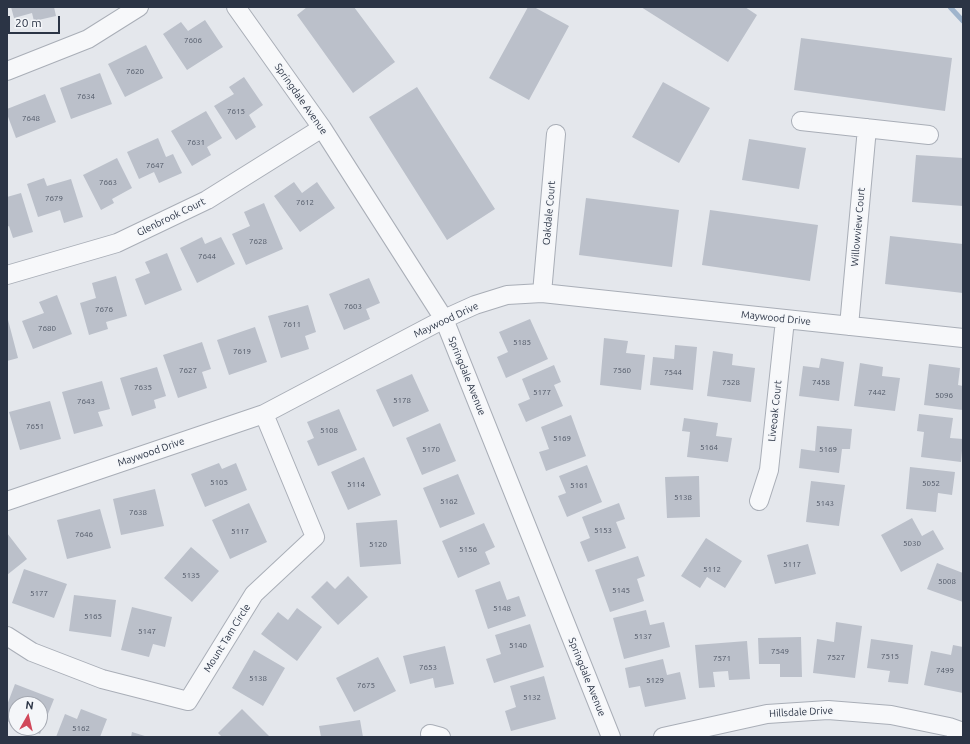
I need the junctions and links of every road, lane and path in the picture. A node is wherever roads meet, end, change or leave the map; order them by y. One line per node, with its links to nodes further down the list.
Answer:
1 (139, 7): 3 (street)
2 (243, 9): 5 (street, Springdale Avenue)
3 (7, 71)
4 (801, 121): 6 (street)
5 (322, 128): 9 (street, Glenbrook Court); 11 (street, Springdale Avenue)
6 (867, 128): 8 (street); 13 (street, Willowview Court)
7 (556, 134): 10 (street, Oakdale Court)
8 (929, 135)
9 (7, 275)
10 (542, 293): 11 (street, Maywood Drive); 12 (street, Maywood Drive)
11 (444, 319): 15 (street, Maywood Drive); 20 (street, Springdale Avenue)
12 (785, 320): 13 (street, Maywood Drive); 17 (street, Liveoak Court)
13 (849, 326): 14 (street, Maywood Drive)
14 (963, 338)
15 (264, 414): 16 (street, Maywood Drive); 18 (street, Mount Tam Circle)
16 (7, 501)
17 (759, 501)
18 (7, 636)
19 (963, 732): 21 (street, Hillsdale Drive)
20 (611, 737)
21 (662, 737)

